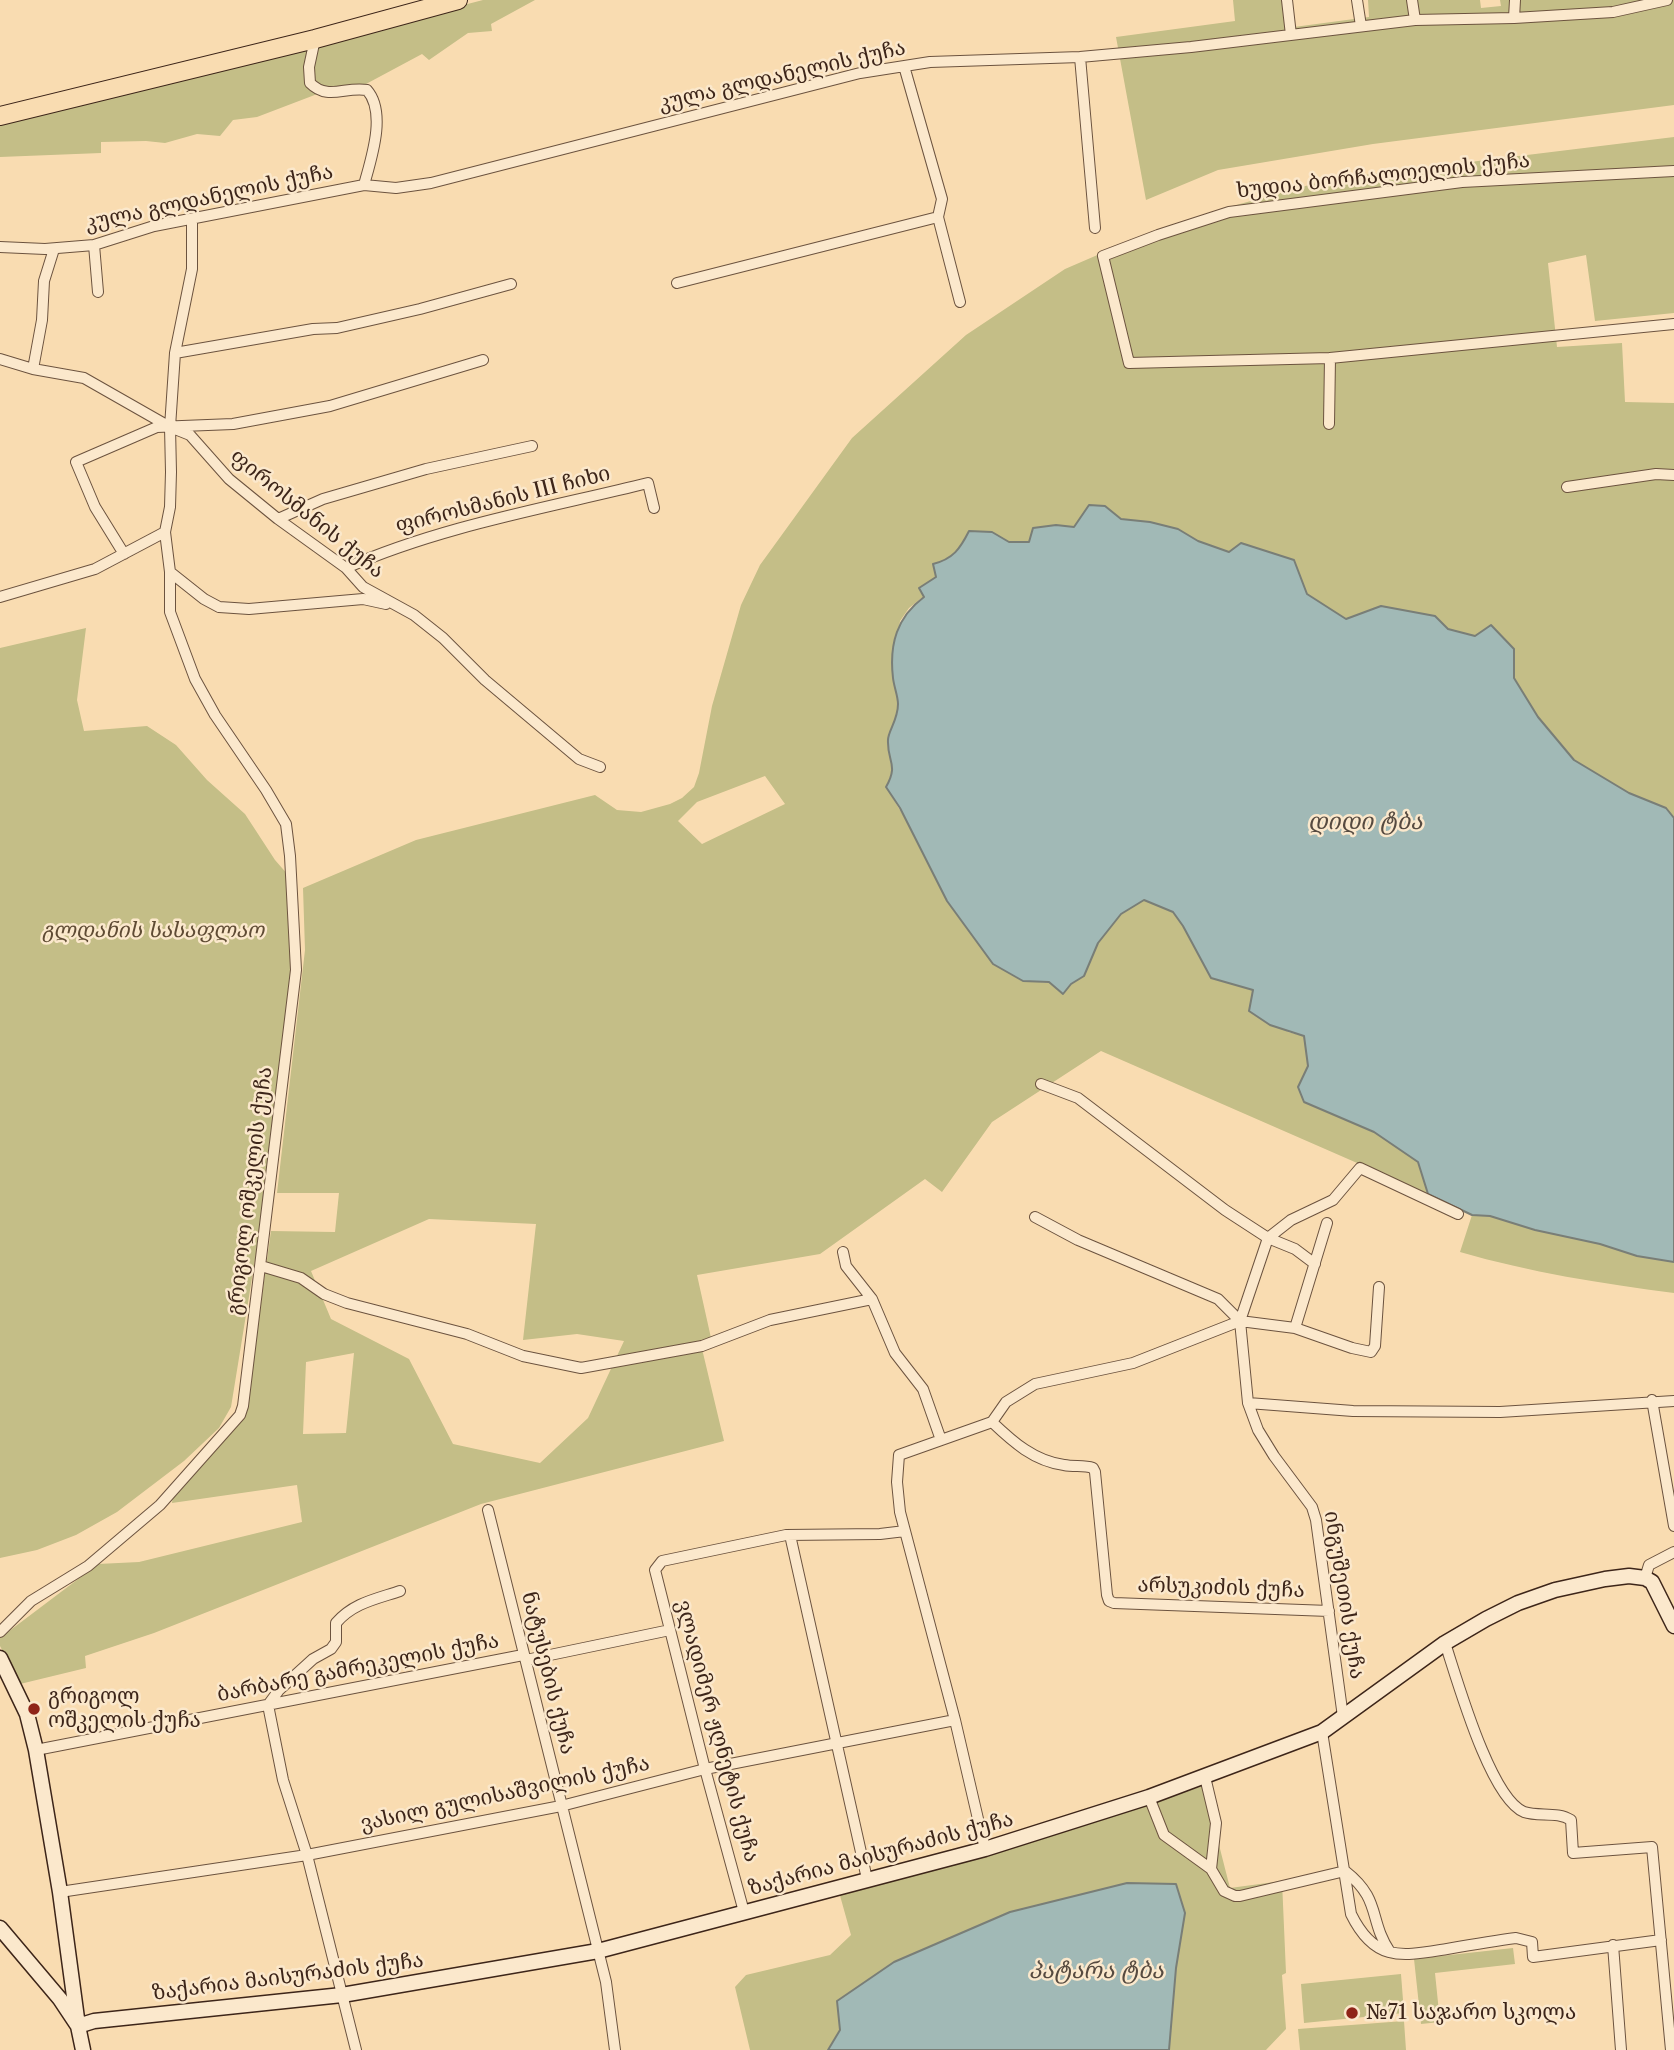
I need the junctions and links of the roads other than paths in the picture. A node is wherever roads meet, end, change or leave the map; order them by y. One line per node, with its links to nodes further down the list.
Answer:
1 (458, 0): 11 (highway)
2 (1287, 0): 10 (street)
3 (1357, 0): 9 (street)
4 (1412, 0): 8 (street)
5 (1515, 0): 7 (street)
6 (1668, 0): 7 (street, კულა გლდანელის ქუჩა)
7 (1514, 18): 8 (street, კულა გლდანელის ქუჩა)
8 (1415, 20): 9 (street, კულა გლდანელის ქუჩა)
9 (1361, 26): 10 (street, კულა გლდანელის ქუჩა)
10 (1291, 34): 12 (street, კულა გლდანელის ქუჩა)
11 (315, 38): 14 (highway); 16 (street)
12 (1080, 57): 13 (street, კულა გლდანელის ქუჩა); 19 (street)
13 (904, 66): 16 (street, კულა გლდანელის ქუჩა); 17 (street)
14 (0, 116)
15 (1674, 171): 29 (street, ხუდია ბორჩალოელის ქუჩა)
16 (364, 185): 18 (street, კულა გლდანელის ქუჩა)
17 (938, 217): 23 (street); 26 (street)
18 (192, 219): 20 (street, კულა გლდანელის ქუჩა); 28 (street, გრიგოლ ოშკელის ქუჩა)
19 (1095, 228)
20 (94, 245): 22 (street, კულა გლდანელის ქუჩა); 25 (street)
21 (0, 247): 22 (street, კულა გლდანელის ქუჩა)
22 (54, 249): 32 (street)
23 (677, 283)
24 (511, 284): 28 (street)
25 (98, 292)
26 (960, 302)
27 (1674, 324): 29 (street)
28 (175, 354): 34 (street, გრიგოლ ოშკელის ქუჩა)
29 (1330, 358): 33 (street)
30 (0, 359): 32 (street, ფიროსმანის ქუჩა)
31 (483, 360): 34 (street)
32 (33, 369): 34 (street, ფიროსმანის ქუჩა)
33 (1329, 424)
34 (170, 427): 39 (street, ფიროსმანის ქუჩა); 40 (street, გრიგოლ ოშკელის ქუჩა); 41 (street)
35 (532, 446): 39 (street)
36 (1674, 475): 37 (street)
37 (1567, 487)
38 (653, 508): 42 (street, ფიროსმანის III ჩიხი)
39 (278, 519): 42 (street, ფიროსმანის ქუჩა)
40 (165, 532): 41 (street); 43 (street, გრიგოლ ოშკელის ქუჩა)
41 (124, 554): 44 (street)
42 (346, 568): 45 (street, ფიროსმანის ქუჩა)
43 (170, 572): 45 (street); 54 (street, გრიგოლ ოშკელის ქუჩა)
44 (0, 597)
45 (393, 606): 46 (street, ფიროსმანის ქუჩა)
46 (600, 767)
47 (1041, 1084): 51 (street)
48 (1458, 1214): 51 (street)
49 (1035, 1217): 57 (street)
50 (1327, 1223): 53 (street)
51 (1268, 1238): 53 (street); 57 (street)
52 (844, 1252): 56 (street)
53 (1315, 1264): 58 (street)
54 (261, 1266): 56 (street); 74 (street, გრიგოლ ოშკელის ქუჩა)
55 (1379, 1287): 58 (street)
56 (872, 1299): 63 (street)
57 (1240, 1321): 58 (street); 61 (street, ინგუშეთის ქუჩა); 62 (street)
58 (1295, 1328)
59 (1652, 1400): 60 (street); 61 (street); 65 (street)
60 (1674, 1401)
61 (1248, 1402): 71 (street, ინგუშეთის ქუჩა)
62 (992, 1422): 63 (street); 71 (street, არსუკიძის ქუჩა)
63 (941, 1440): 66 (street)
64 (488, 1510): 77 (street, ნატუსების ქუჩა)
65 (1674, 1526)
66 (905, 1531): 67 (street); 80 (street)
67 (790, 1535): 73 (street, ვლადიმერ ჟღნეტის ქუჩა); 82 (street)
68 (1674, 1552): 69 (street)
69 (1645, 1578): 72 (street); 75 (street, ზაქარია მაისურაძის ქუჩა)
70 (400, 1591): 78 (street)
71 (1329, 1611): 79 (street, ინგუშეთის ქუჩა)
72 (1674, 1626)
73 (670, 1630): 77 (street, ბარბარე გამრეკელის ქუჩა); 84 (street, ვლადიმერ ჟღნეტის ქუჩა)
74 (0, 1632)
75 (1446, 1643): 79 (street, ზაქარია მაისურაძის ქუჩა); 96 (street)
76 (0, 1658): 83 (street)
77 (524, 1658): 78 (street, ბარბარე გამრეკელის ქუჩა); 87 (street, ნატუსების ქუჩა)
78 (268, 1705): 83 (street, ბარბარე გამრეკელის ქუჩა); 89 (street)
79 (1343, 1717): 81 (street, ზაქარია მაისურაძის ქუჩა)
80 (955, 1720): 82 (street, ვასილ გულისაშვილის ქუჩა); 88 (street)
81 (1322, 1732): 85 (street, ზაქარია მაისურაძის ქუჩა); 91 (street)
82 (836, 1743): 84 (street, ვასილ გულისაშვილის ქუჩა); 92 (street)
83 (36, 1750): 93 (street)
84 (705, 1769): 87 (street, ვასილ გულისაშვილის ქუჩა); 94 (street, ვლადიმერ ჟღნეტის ქუჩა)
85 (1205, 1777): 86 (street, ზაქარია მაისურაძის ქუჩა); 90 (street)
86 (1149, 1797): 88 (street, ზაქარია მაისურაძის ქუჩა); 90 (street)
87 (561, 1806): 89 (street, ვასილ გულისაშვილის ქუჩა); 98 (street, ნატუსების ქუჩა)
88 (985, 1849): 92 (street, ზაქარია მაისურაძის ქუჩა)
89 (307, 1855): 93 (street, ვასილ გულისაშვილის ქუჩა); 100 (street)
90 (1211, 1869): 91 (street)
91 (1345, 1871): 99 (street); 99 (street)
92 (867, 1879): 94 (street, ზაქარია მაისურაძის ქუჩა)
93 (60, 1892): 101 (street)
94 (744, 1912): 98 (street, ზაქარია მაისურაძის ქუჩა)
95 (0, 1928): 101 (street)
96 (1661, 1940): 97 (street); 106 (street)
97 (1613, 1945): 99 (street); 105 (street)
98 (598, 1951): 100 (street, ზაქარია მაისურაძის ქუჩა); 104 (street, ნატუსების ქუჩა)
99 (1391, 1952)
100 (342, 1995): 101 (street, ზაქარია მაისურაძის ქუჩა); 103 (street)
101 (78, 2025): 102 (street)
102 (83, 2050)
103 (356, 2050)
104 (615, 2050)
105 (1621, 2050)
106 (1671, 2050)

